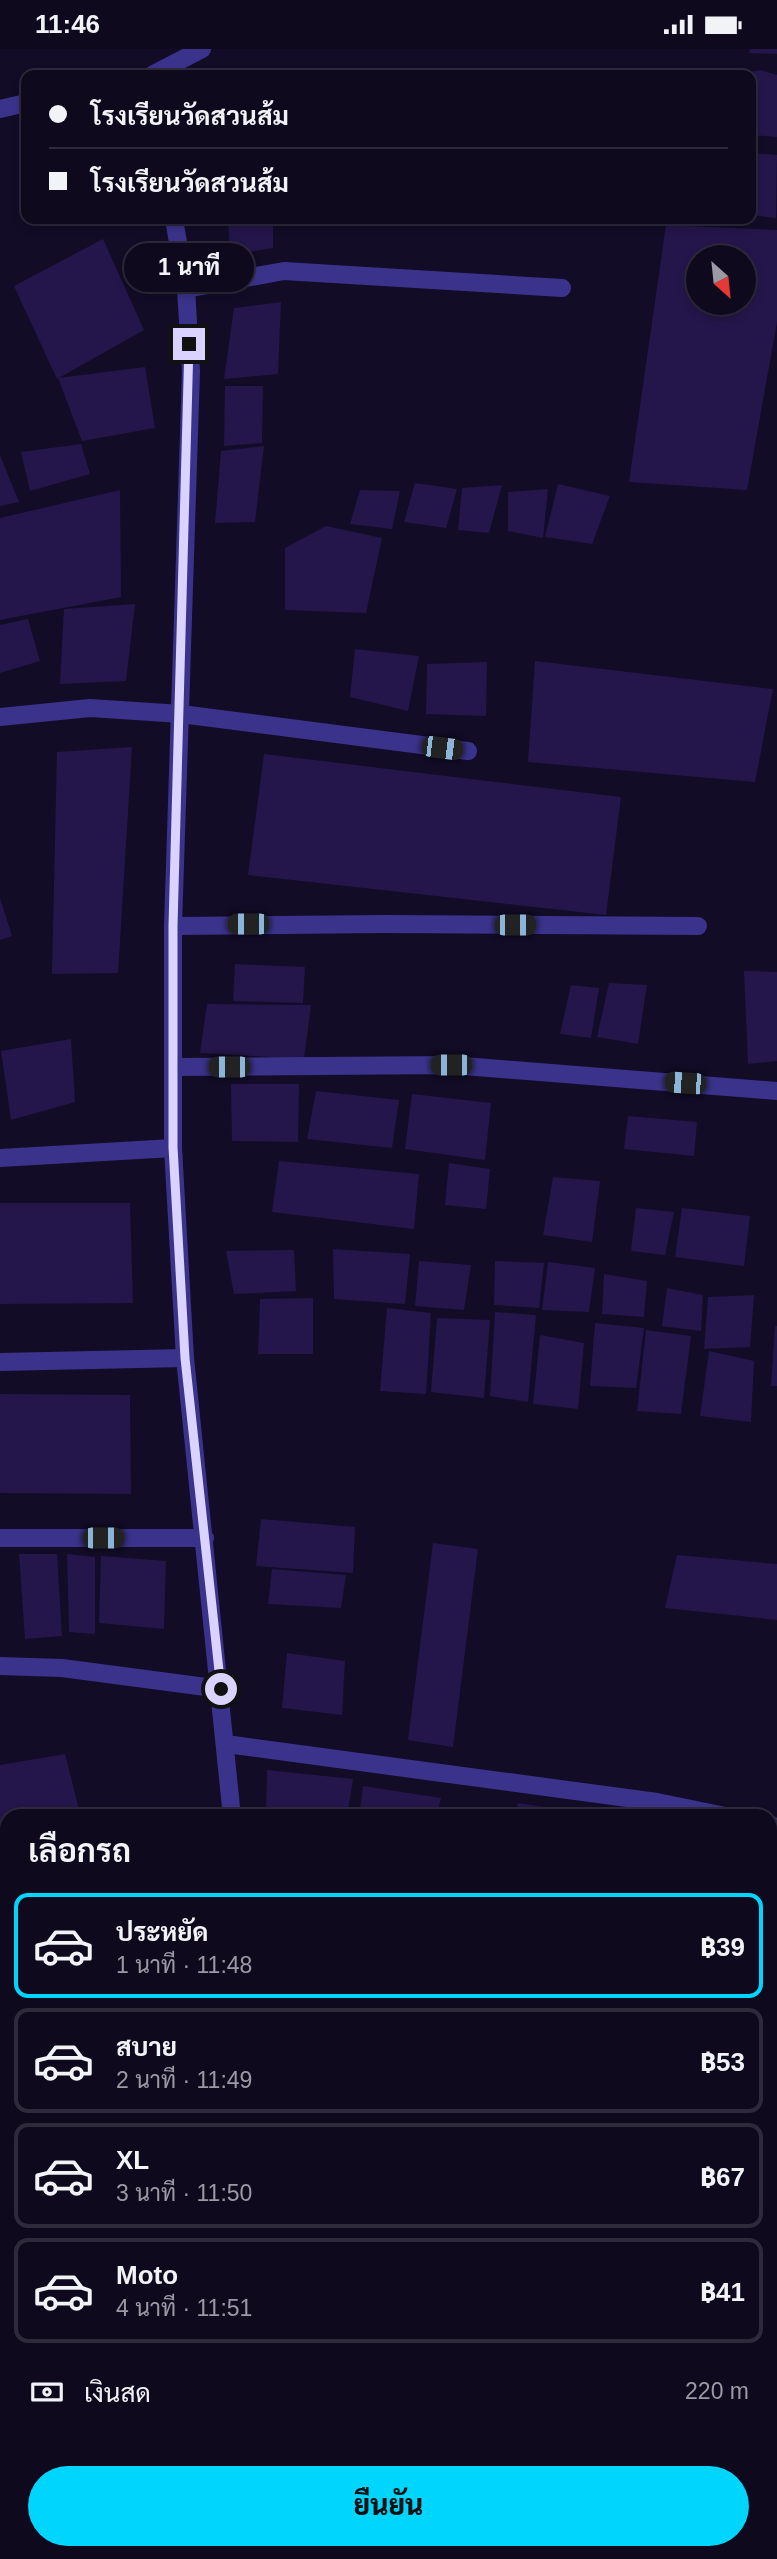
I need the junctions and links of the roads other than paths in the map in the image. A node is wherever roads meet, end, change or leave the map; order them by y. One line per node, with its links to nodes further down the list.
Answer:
1 (202, 49): 2 (street)
2 (162, 70)
3 (21, 104): 4 (street)
4 (0, 109)
5 (175, 224): 7 (street)
6 (562, 288): 7 (street)
7 (186, 289): 8 (street)
8 (181, 714): 9 (street); 10 (street); 11 (street)
9 (0, 717)
10 (468, 751)
11 (173, 926): 12 (street); 13 (street)
12 (698, 926)
13 (174, 1067): 14 (street); 15 (street)
14 (777, 1091)
15 (173, 1147): 16 (street); 17 (street)
16 (0, 1158)
17 (185, 1358): 18 (street); 20 (street)
18 (0, 1362)
19 (0, 1538): 20 (street)
20 (205, 1538): 22 (street)
21 (0, 1665): 22 (street)
22 (221, 1689): 23 (street)
23 (226, 1744): 24 (street); 25 (street)
24 (231, 1809)
25 (691, 1809)

